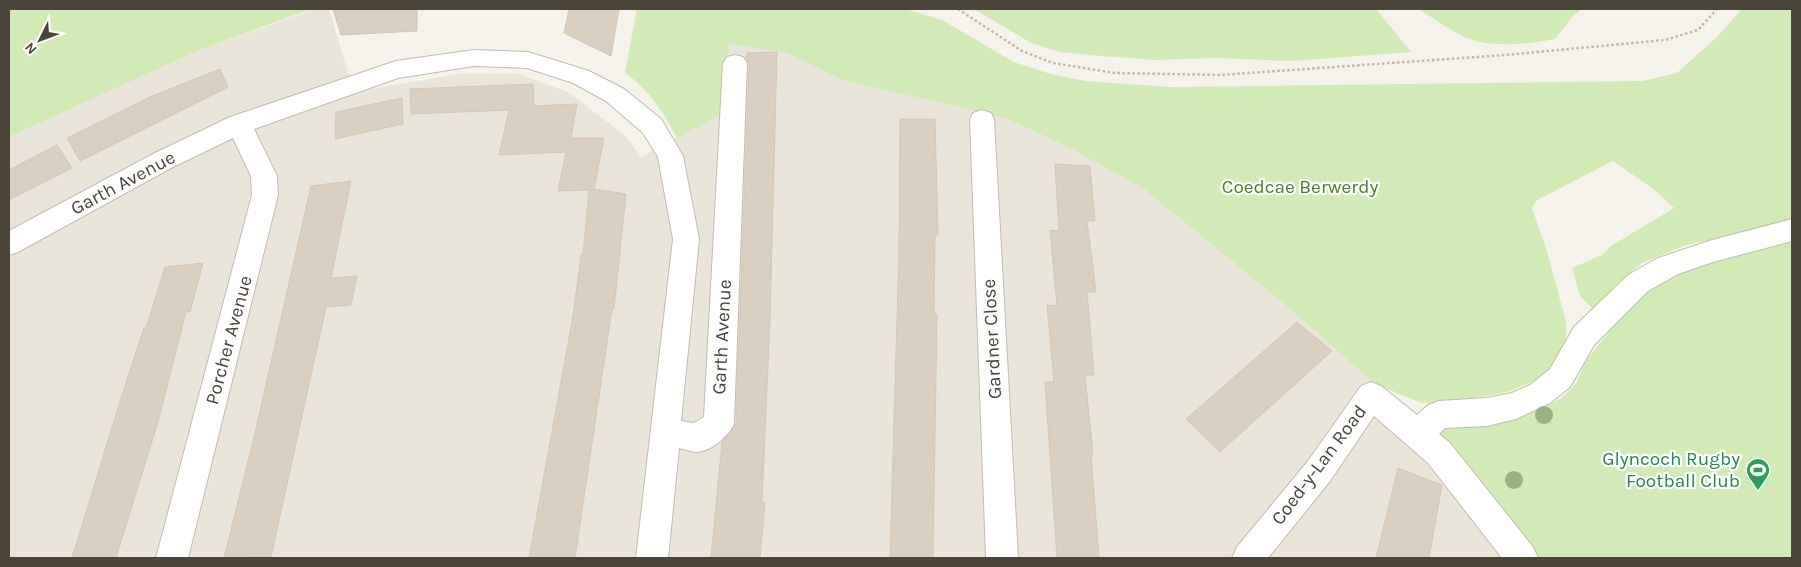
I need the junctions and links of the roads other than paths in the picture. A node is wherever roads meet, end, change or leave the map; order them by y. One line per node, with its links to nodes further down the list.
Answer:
1 (735, 64): 6 (street, Garth Avenue)
2 (982, 119): 11 (street, Gardner Close)
3 (239, 124): 5 (street, Garth Avenue); 6 (street, Garth Avenue); 9 (street, Porcher Avenue)
4 (1792, 230): 7 (street)
5 (9, 244)
6 (664, 431): 10 (street)
7 (1429, 444): 8 (street, Coed-y-Lan Road); 12 (street)
8 (1254, 555)
9 (172, 558)
10 (652, 558)
11 (1002, 558)
12 (1522, 558)

